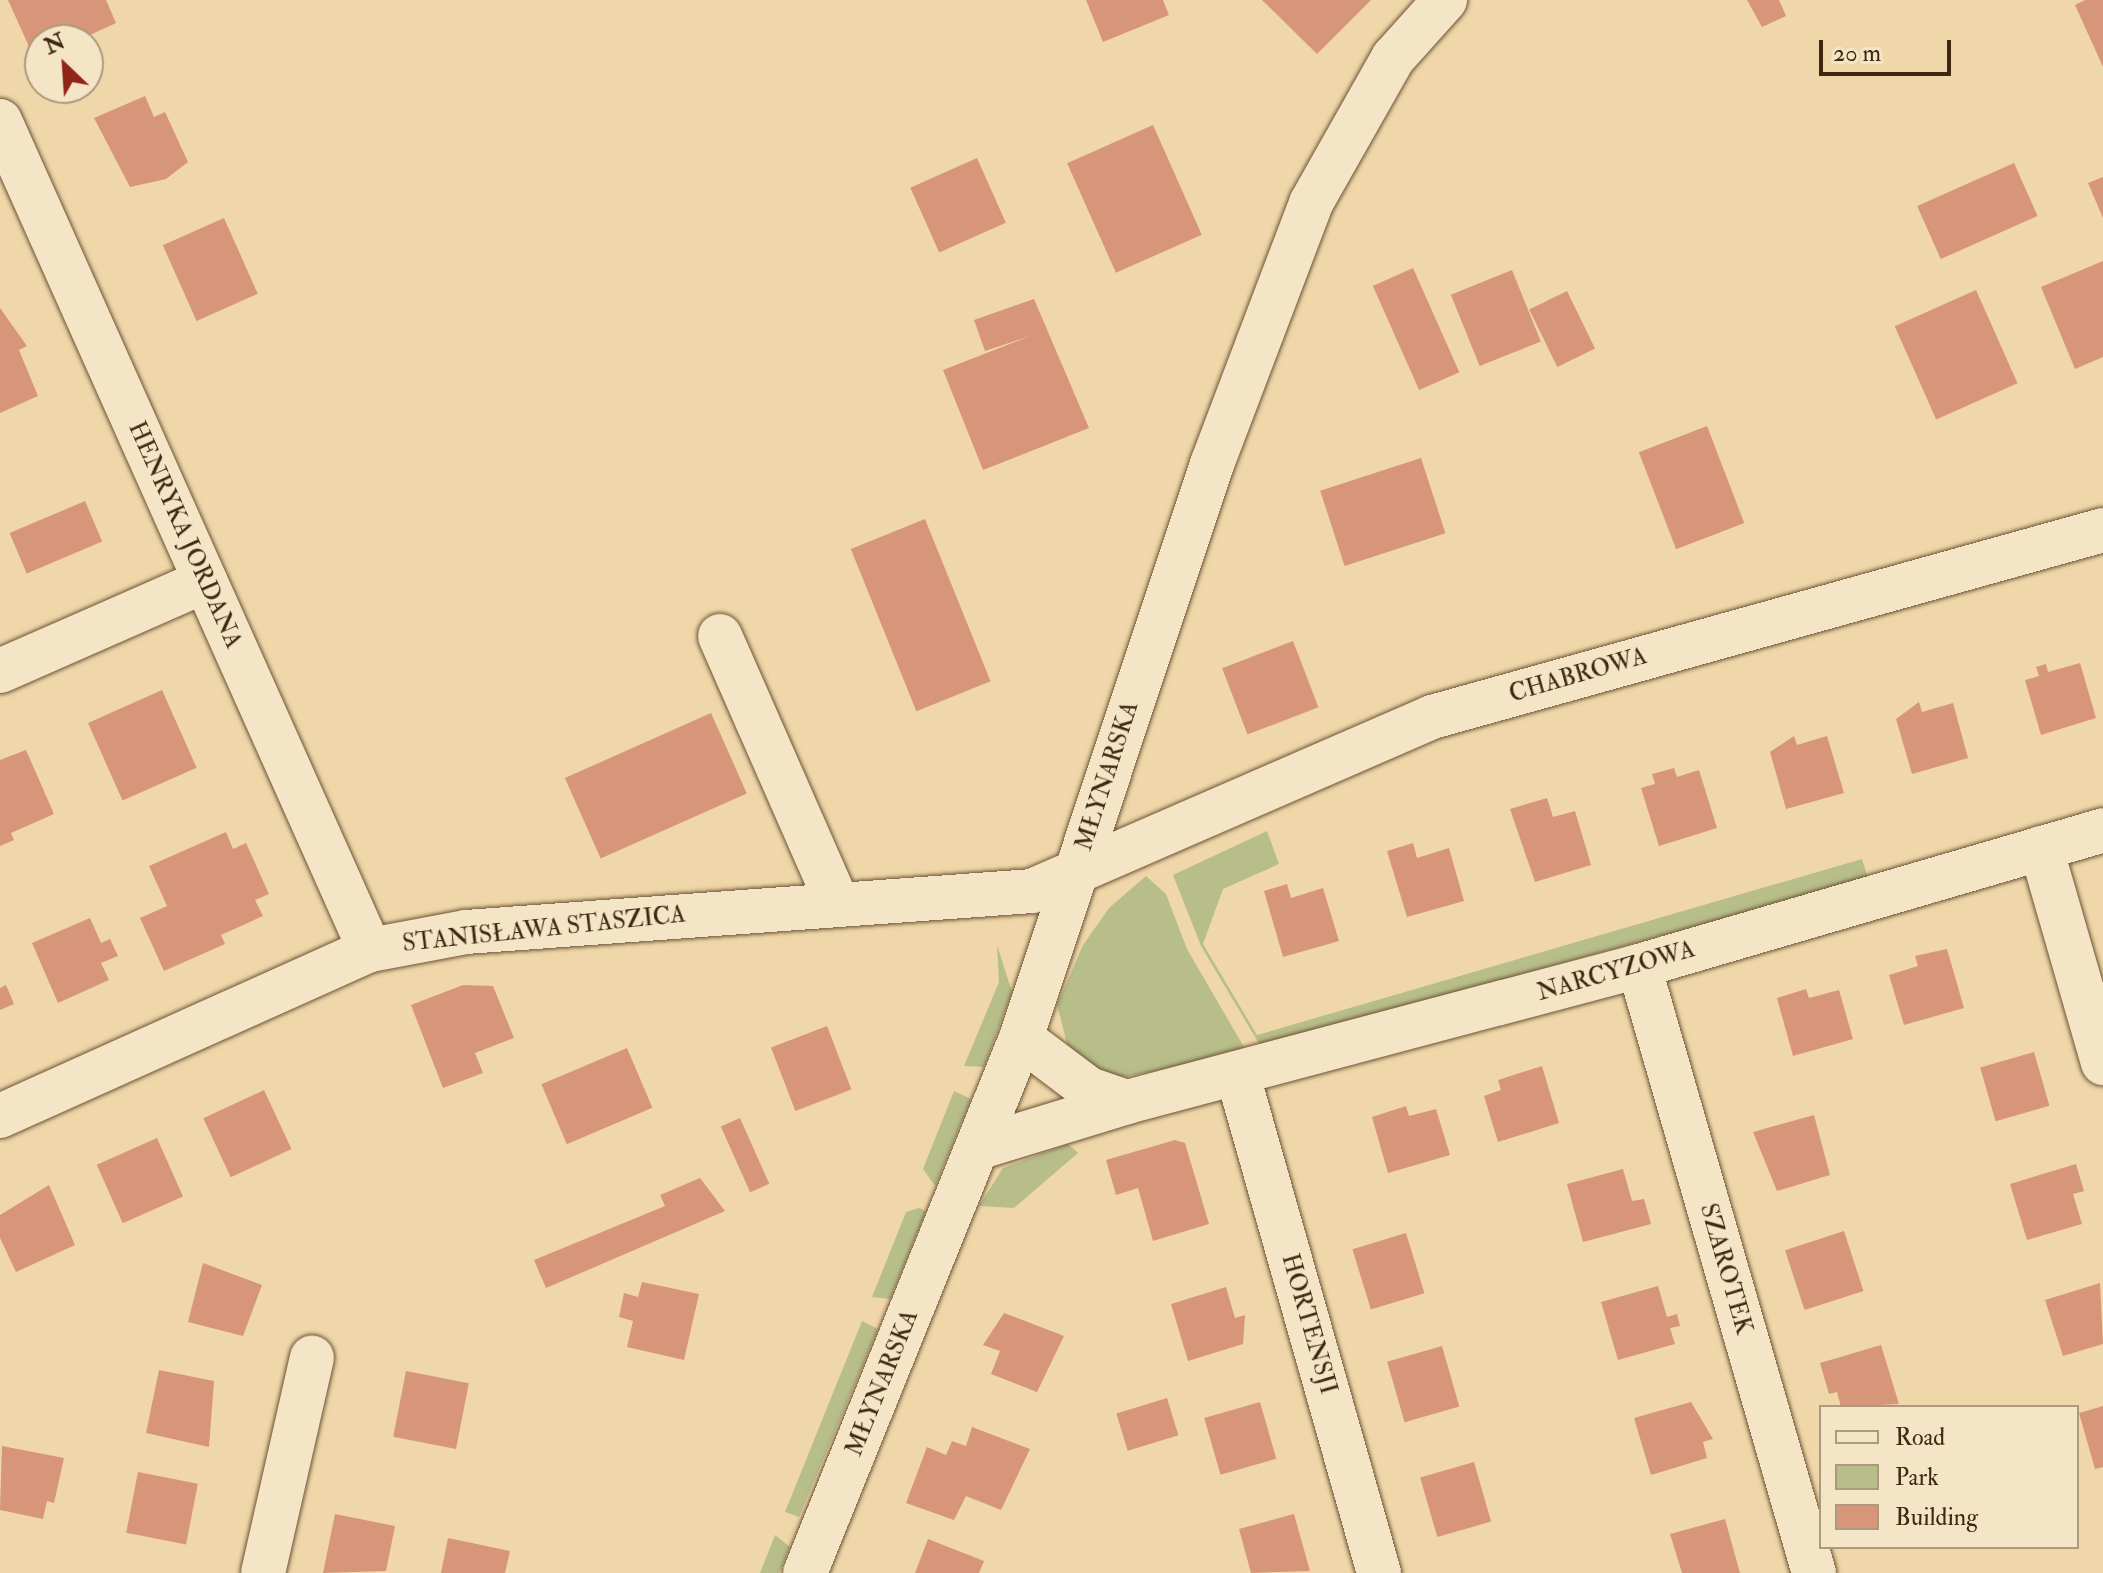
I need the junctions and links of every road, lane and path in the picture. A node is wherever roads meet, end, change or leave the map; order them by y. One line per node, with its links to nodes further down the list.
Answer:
1 (1445, 0): 10 (street, MŁYNARSKA)
2 (0, 121): 3 (street, HENRYKA JORDANA)
3 (17, 206): 5 (street, HENRYKA JORDANA)
4 (2103, 530): 10 (street, CHABROWA)
5 (205, 581): 7 (street); 12 (street, HENRYKA JORDANA)
6 (720, 636): 11 (street)
7 (0, 671)
8 (2103, 830): 9 (street, NARCYZOWA)
9 (2041, 848): 13 (street, NARCYZOWA); 15 (street)
10 (1074, 877): 11 (street, STANISŁAWA STASZICA); 14 (street, MŁYNARSKA)
11 (837, 902): 12 (street, STANISŁAWA STASZICA)
12 (370, 950): 18 (street, STANISŁAWA STASZICA)
13 (1639, 966): 16 (street, NARCYZOWA); 24 (street, SZAROTEK)
14 (1021, 1038): 17 (street); 19 (street, MŁYNARSKA)
15 (2103, 1063)
16 (1238, 1076): 17 (street, NARCYZOWA); 23 (street, HORTENSJI)
17 (1127, 1102): 19 (street, NARCYZOWA)
18 (0, 1116)
19 (977, 1148): 22 (street, MŁYNARSKA)
20 (312, 1358): 21 (street)
21 (263, 1573)
22 (805, 1573)
23 (1379, 1573)
24 (1814, 1573)

